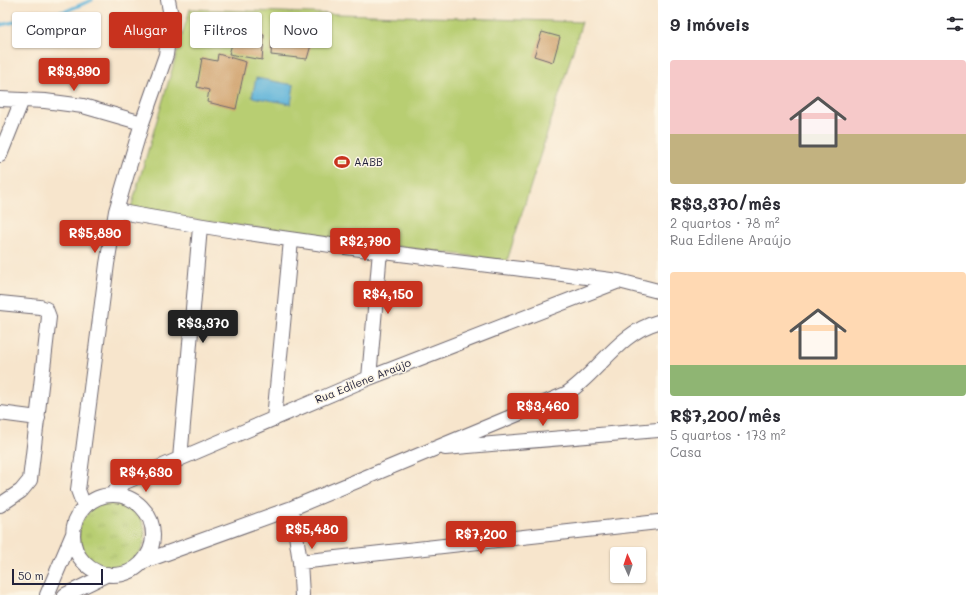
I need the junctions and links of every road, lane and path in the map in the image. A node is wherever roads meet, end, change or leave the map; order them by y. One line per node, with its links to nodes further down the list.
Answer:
1 (168, 0): 4 (street)
2 (0, 99): 3 (street)
3 (22, 100): 4 (street); 5 (street)
4 (142, 123): 6 (street)
5 (0, 155)
6 (116, 212): 7 (street); 23 (street)
7 (200, 227): 8 (street); 20 (street)
8 (291, 240): 9 (street); 17 (street)
9 (380, 251): 10 (street); 14 (street)
10 (619, 281): 11 (street); 14 (street, Rua Edilene Araújo)
11 (658, 291)
12 (0, 303): 16 (street)
13 (658, 322): 19 (street)
14 (369, 378): 17 (street, Rua Edilene Araújo)
15 (0, 413): 16 (street)
16 (38, 418): 22 (street)
17 (274, 418): 20 (street, Rua Edilene Araújo)
18 (658, 430): 19 (street)
19 (431, 449): 24 (street)
20 (180, 459): 21 (street, Rua Edilene Araújo)
21 (113, 494): 23 (street); 27 (street)
22 (0, 505)
23 (84, 506): 26 (street)
24 (292, 508): 27 (street); 28 (street)
25 (658, 522): 28 (street)
26 (73, 534): 29 (street); 30 (street)
27 (142, 562): 29 (street)
28 (300, 562): 32 (street)
29 (108, 574): 31 (street)
30 (47, 595)
31 (65, 595)
32 (302, 595)

